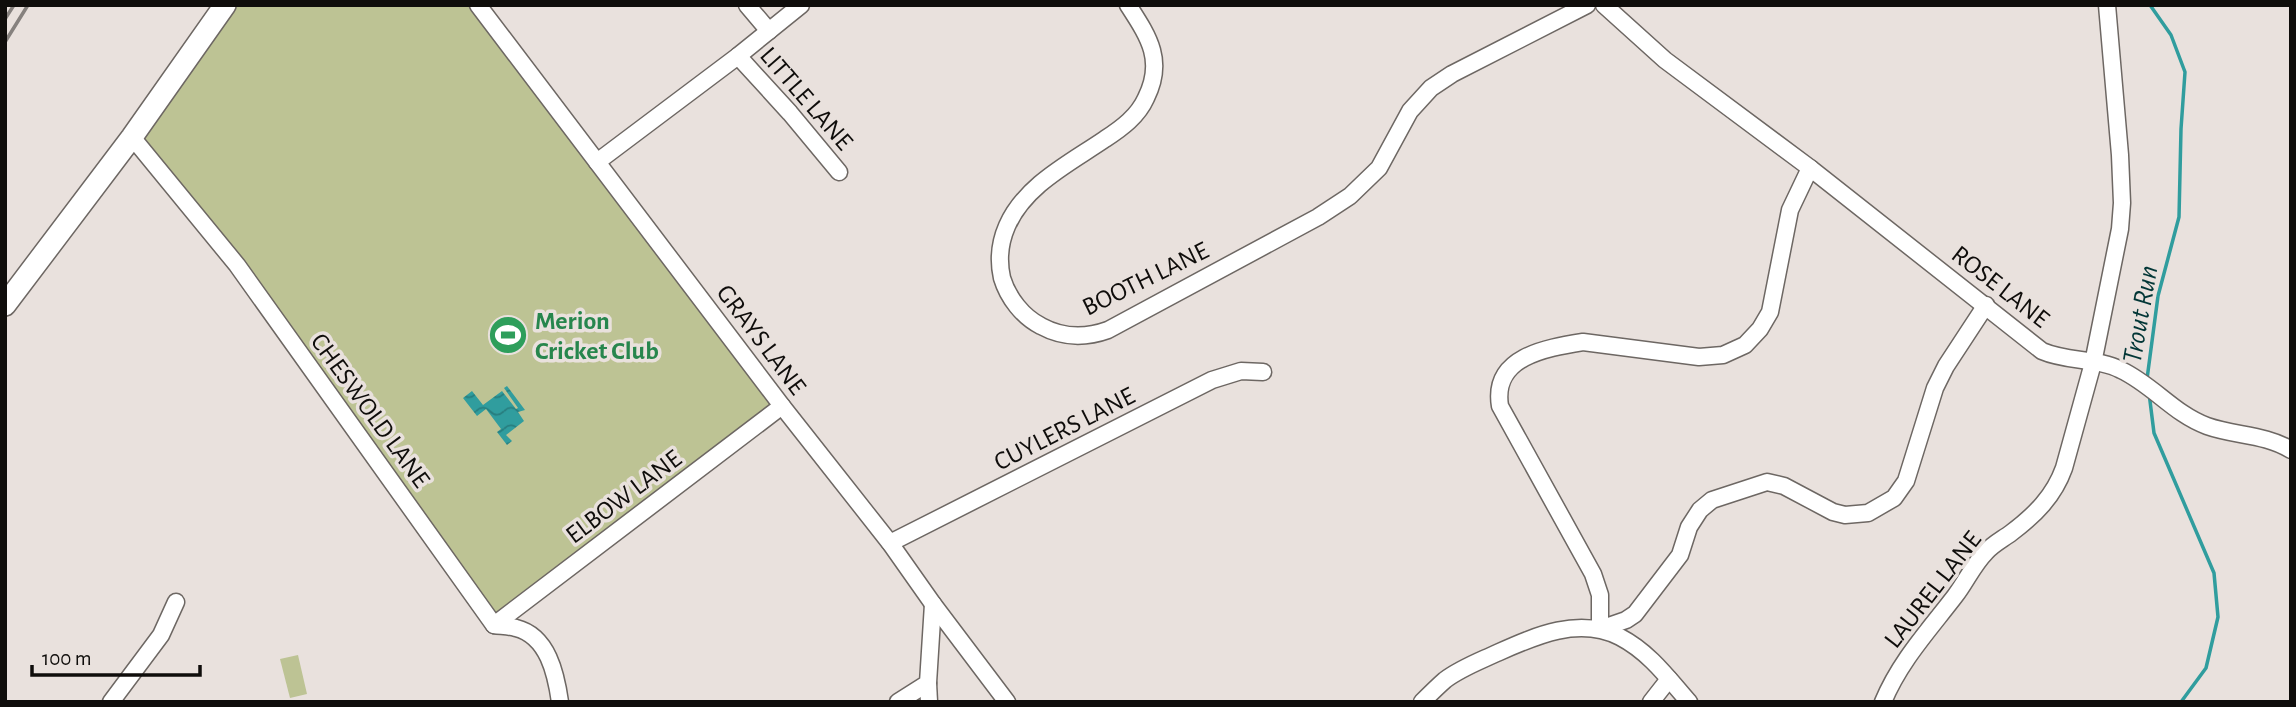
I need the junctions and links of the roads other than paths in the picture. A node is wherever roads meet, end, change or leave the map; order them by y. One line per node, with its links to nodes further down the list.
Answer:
1 (225, 5): 11 (main road)
2 (478, 5): 12 (street, GRAYS LANE)
3 (747, 5): 9 (street)
4 (801, 5): 9 (street)
5 (1128, 5): 6 (street, BOOTH LANE)
6 (1587, 5)
7 (1604, 5): 13 (street, ROSE LANE)
8 (2106, 5): 17 (street)
9 (769, 31): 10 (street)
10 (738, 56): 12 (street); 14 (street, LITTLE LANE)
11 (132, 137): 16 (main road); 24 (street, CHESWOLD LANE)
12 (597, 162): 19 (street, GRAYS LANE)
13 (1810, 168): 15 (street, ROSE LANE); 25 (street)
14 (839, 172)
15 (1986, 304): 17 (street, ROSE LANE); 25 (street)
16 (5, 305)
17 (2093, 363): 20 (street, ROSE LANE); 36 (street, LAUREL LANE)
18 (1263, 372): 21 (street, CUYLERS LANE)
19 (782, 406): 21 (street, GRAYS LANE); 24 (street, ELBOW LANE)
20 (2291, 450)
21 (891, 543): 23 (street, GRAYS LANE)
22 (176, 601): 28 (street)
23 (933, 604): 27 (street); 32 (street, GRAYS LANE)
24 (494, 625): 29 (street)
25 (1601, 629): 26 (street); 33 (street)
26 (1669, 679): 34 (street); 35 (street)
27 (928, 682): 30 (street); 31 (street)
28 (111, 702)
29 (560, 702)
30 (898, 702)
31 (929, 702)
32 (1007, 702)
33 (1422, 702)
34 (1651, 702)
35 (1689, 702)
36 (1883, 702)

